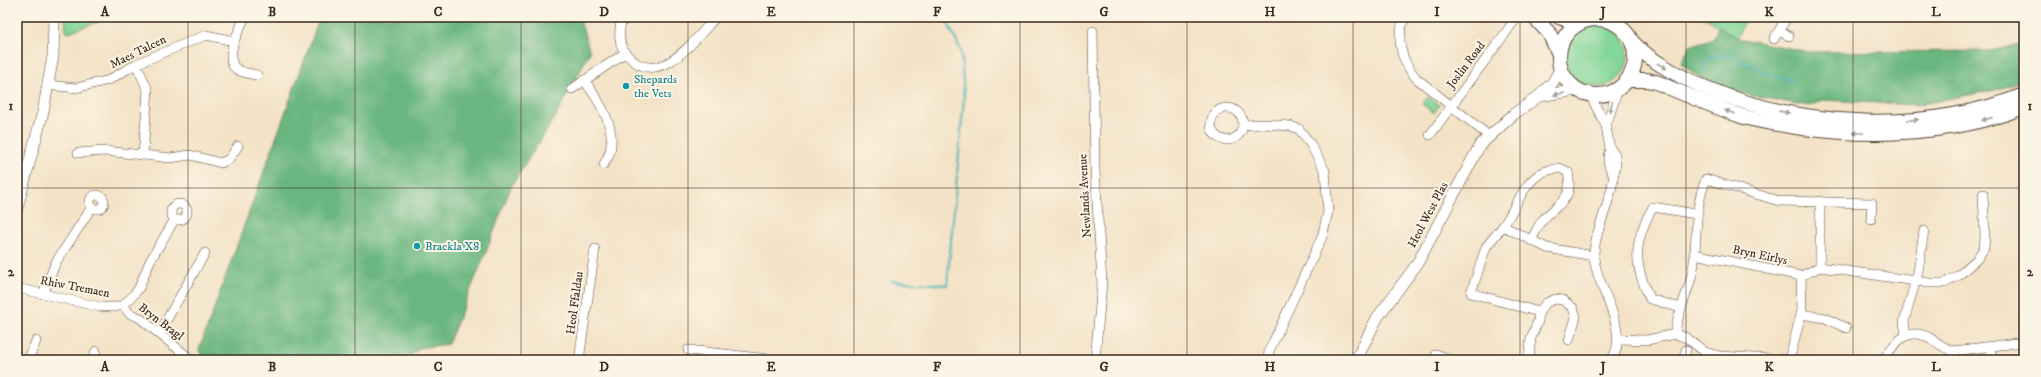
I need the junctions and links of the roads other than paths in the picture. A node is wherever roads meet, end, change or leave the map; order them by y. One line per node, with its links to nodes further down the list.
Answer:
1 (54, 17): 22 (street)
2 (245, 17): 14 (street)
3 (623, 17): 16 (street)
4 (716, 17): 16 (street)
5 (1405, 17): 27 (street, Joslin Road)
6 (1534, 17): 17 (main road)
7 (1559, 17): 9 (main road)
8 (1787, 17): 13 (street)
9 (1585, 20): 11 (main road); 17 (main road)
10 (1516, 21): 27 (street, Joslin Road)
11 (1620, 23): 15 (main road)
12 (1093, 31): 81 (street, Newlands Avenue)
13 (1789, 36)
14 (234, 42): 18 (street, Maes Talcen); 19 (street)
15 (1632, 42): 21 (main road); 25 (main road, one-way to 25)
16 (625, 53): 20 (street)
17 (1560, 61): 24 (main road); 26 (street, Heol West Plas)
18 (136, 64): 22 (street, Maes Talcen); 35 (street)
19 (257, 74)
20 (584, 80): 23 (street); 36 (street)
21 (1623, 84): 24 (main road); 28 (main road, one-way to 21); 30 (street, one-way to 30)
22 (48, 85): 37 (street)
23 (572, 90)
24 (1584, 92): 26 (street, Heol West Plas, one-way to 26); 30 (street)
25 (2024, 95)
26 (1539, 96): 32 (street, Heol West Plas)
27 (1451, 106): 31 (street); 32 (street, Joslin Road)
28 (2024, 107)
29 (1243, 125): 82 (street)
30 (1606, 126): 51 (street)
31 (1430, 135)
32 (1489, 136): 83 (street, Heol West Plas)
33 (238, 146): 35 (street)
34 (78, 153): 35 (street)
35 (144, 155)
36 (604, 164)
37 (20, 181): 41 (street)
38 (1983, 194): 54 (street)
39 (1820, 202): 42 (street); 44 (street); 52 (street)
40 (92, 207): 56 (street)
41 (17, 208)
42 (1696, 214): 50 (street); 58 (street)
43 (175, 219): 57 (street, Rhiw Tremaen)
44 (1872, 219)
45 (1503, 226): 47 (street); 47 (street); 59 (street)
46 (1924, 231): 54 (street)
47 (1531, 240): 51 (street)
48 (595, 249): 79 (street, Heol Ffaldau)
49 (205, 253): 62 (street)
50 (1694, 254): 53 (street, Bryn Eirlys); 58 (street)
51 (1594, 256): 65 (street)
52 (1820, 267): 53 (street, Bryn Eirlys); 54 (street)
53 (1801, 276): 60 (street)
54 (1916, 281): 64 (street)
55 (17, 288): 56 (street, Rhiw Tremaen)
56 (43, 294): 57 (street, Rhiw Tremaen)
57 (123, 304): 62 (street, Bryn Bragl)
58 (1681, 308): 63 (street)
59 (1539, 312): 66 (street); 85 (street)
60 (1801, 314): 61 (street); 88 (street)
61 (1846, 328)
62 (159, 333): 68 (street, Bryn Bragl)
63 (1675, 334): 65 (street); 88 (street)
64 (1906, 335): 69 (street); 89 (street)
65 (1619, 339): 86 (street)
66 (1569, 340)
67 (2024, 342): 69 (street)
68 (172, 344): 74 (street); 76 (street, Bryn Bragl)
69 (1990, 347): 90 (street)
70 (36, 348): 77 (street)
71 (688, 350): 80 (street)
72 (1686, 350): 87 (street)
73 (96, 351): 78 (street)
74 (165, 351)
75 (1436, 354): 84 (street)
76 (188, 357)
77 (28, 360)
78 (93, 360)
79 (579, 360)
80 (777, 360)
81 (1095, 360)
82 (1268, 360)
83 (1356, 360)
84 (1451, 360)
85 (1529, 360)
86 (1611, 360)
87 (1683, 360)
88 (1790, 360)
89 (1883, 360)
90 (1992, 360)

